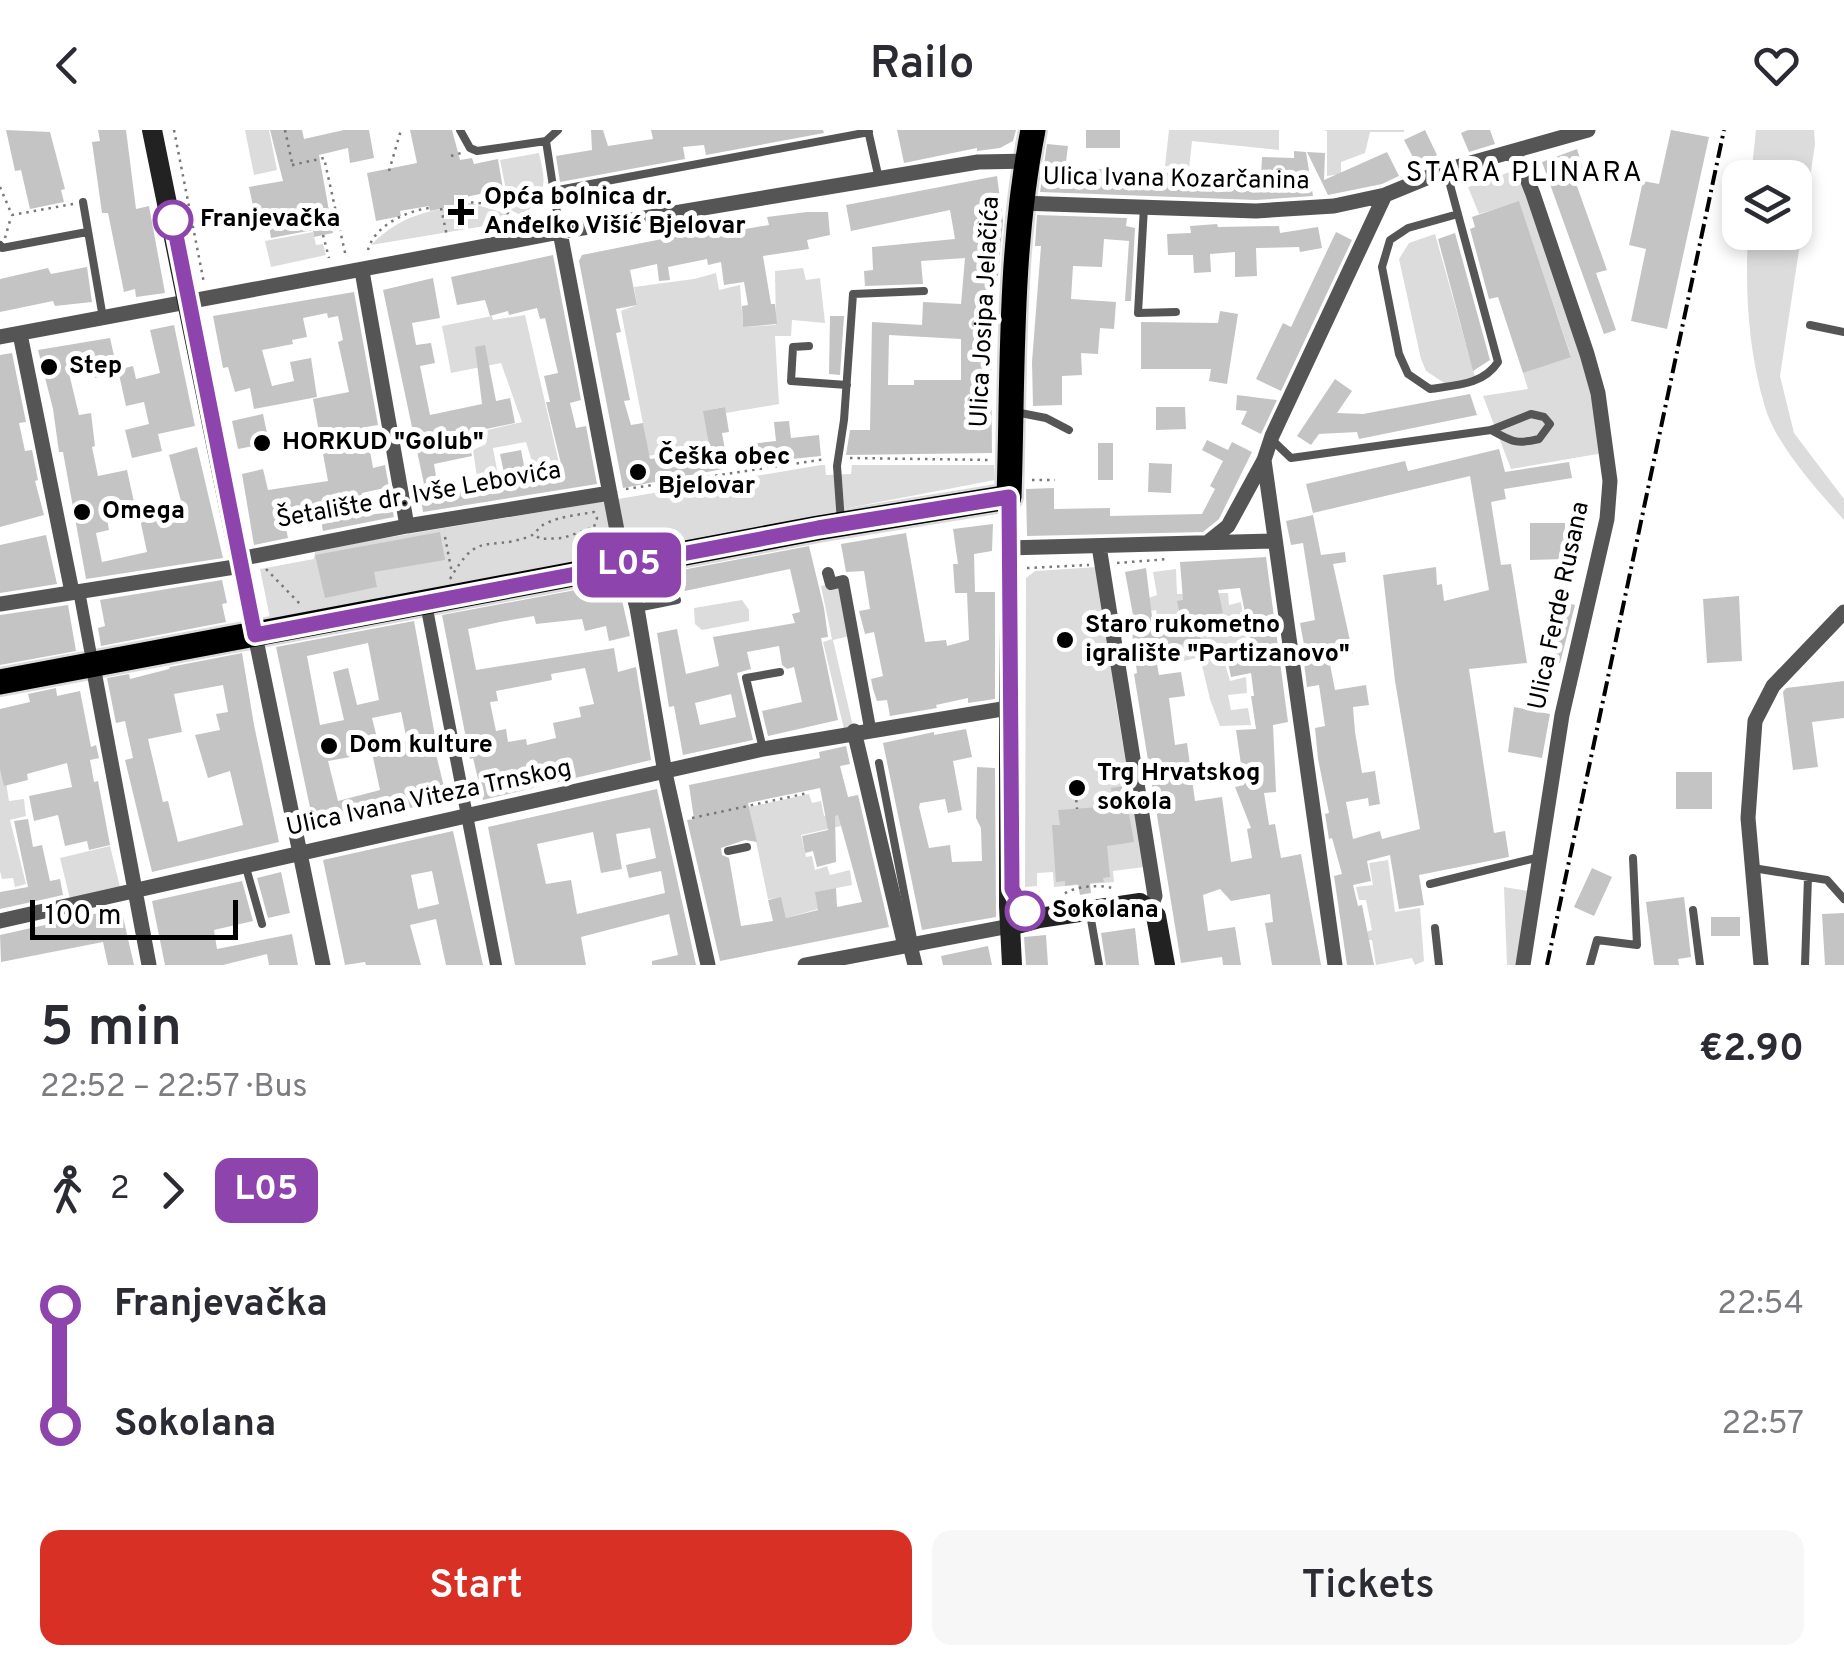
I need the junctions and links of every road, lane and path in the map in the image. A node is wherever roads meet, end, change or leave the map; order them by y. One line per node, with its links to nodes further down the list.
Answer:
1 (152, 130): 37 (main road)
2 (174, 130): 35 (path)
3 (285, 130): 33 (path)
4 (401, 130): 14 (path)
5 (460, 130): 10 (lane)
6 (558, 130): 10 (lane)
7 (1032, 130): 12 (main road, Ulica Josipa Jelačića)
8 (1588, 130): 11 (street, Ulica Ivana Kozarčanina)
9 (868, 131): 15 (lane); 17 (lane)
10 (546, 141): 17 (lane)
11 (1511, 152): 13 (street, Ulica Ivana Kozarčanina); 96 (street, Ulica Ferde Rusana)
12 (1026, 161): 15 (street); 20 (main road, Ulica Josipa Jelačića)
13 (1446, 170): 18 (street, Ulica Ivana Kozarčanina); 25 (lane)
14 (389, 171)
15 (879, 179): 29 (street)
16 (0, 187): 26 (path)
17 (553, 191): 29 (lane)
18 (1386, 195): 22 (street, Ulica Ivana Kozarčanina); 49 (street)
19 (82, 202): 26 (path); 28 (lane)
20 (1020, 202): 22 (street, Ulica Ivana Kozarčanina); 46 (main road, Ulica Josipa Jelačića)
21 (456, 203): 27 (path)
22 (1144, 206): 38 (lane)
23 (429, 208): 33 (path)
24 (441, 208): 31 (path)
25 (1458, 214): 25 (lane)
26 (12, 215): 32 (path)
27 (519, 231)
28 (88, 232): 32 (lane); 39 (lane)
29 (560, 232): 33 (street); 55 (street)
30 (323, 235): 34 (path)
31 (448, 244)
32 (1, 246)
33 (360, 264): 37 (street); 58 (street)
34 (332, 266)
35 (204, 283)
36 (924, 291): 45 (lane)
37 (189, 302): 39 (street); 64 (main road)
38 (1176, 312)
39 (103, 318): 42 (street)
40 (1810, 325): 41 (lane)
41 (1844, 332)
42 (20, 334): 43 (street); 71 (street)
43 (0, 338)
44 (809, 346): 45 (lane)
45 (846, 385): 52 (lane)
46 (1011, 412): 47 (lane); 54 (main road, Ulica Josipa Jelačića)
47 (1069, 430)
48 (1491, 430): 48 (lane); 49 (lane)
49 (1271, 439): 51 (street)
50 (998, 460): 52 (path)
51 (1264, 460): 60 (street); 61 (street)
52 (837, 466): 55 (path); 57 (lane)
53 (1055, 480): 54 (path)
54 (1017, 489): 57 (main road); 63 (main road)
55 (610, 493): 56 (street, Šetalište dr. Ivše Lebovića); 66 (street)
56 (441, 520): 58 (street, Šetalište dr. Ivše Lebovića); 69 (path)
57 (841, 524): 66 (main road)
58 (407, 526): 64 (street, Šetalište dr. Ivše Lebovića)
59 (534, 535): 59 (path); 69 (path)
60 (1275, 540): 61 (street); 123 (street)
61 (1207, 542): 62 (street)
62 (1099, 546): 63 (street); 105 (street)
63 (1009, 548): 82 (main road)
64 (245, 560): 71 (street, Šetalište dr. Ivše Lebovića); 76 (path); 78 (main road)
65 (1092, 565): 67 (path)
66 (625, 566): 74 (main road); 75 (street)
67 (1022, 569)
68 (828, 574): 83 (street)
69 (452, 575): 70 (path)
70 (447, 584)
71 (75, 592): 73 (street, Šetalište dr. Ivše Lebovića); 79 (street)
72 (677, 600): 75 (lane)
73 (0, 604)
74 (426, 604): 78 (main road); 90 (street)
75 (637, 608): 86 (street)
76 (309, 612)
77 (1844, 612): 99 (street)
78 (255, 635): 79 (main road); 95 (street)
79 (92, 666): 81 (main road); 103 (street)
80 (780, 672): 84 (lane)
81 (0, 682)
82 (1008, 708): 83 (street, Ulica Ivana Viteza Trnskog); 102 (main road)
83 (862, 730): 84 (street, Ulica Ivana Viteza Trnskog); 92 (street)
84 (764, 748): 86 (street, Ulica Ivana Viteza Trnskog)
85 (878, 763): 92 (lane)
86 (665, 772): 90 (street, Ulica Ivana Viteza Trnskog); 91 (street)
87 (1075, 785): 89 (path)
88 (808, 793): 91 (path)
89 (1077, 809)
90 (465, 818): 95 (street, Ulica Ivana Viteza Trnskog); 116 (street)
91 (676, 822): 117 (street)
92 (884, 826): 113 (street)
93 (747, 847): 94 (lane)
94 (728, 851)
95 (300, 852): 98 (street, Ulica Ivana Viteza Trnskog); 115 (street)
96 (1540, 857): 101 (lane); 125 (street, Ulica Ferde Rusana)
97 (1633, 858): 126 (lane)
98 (246, 864): 103 (street, Ulica Ivana Viteza Trnskog); 110 (lane)
99 (1752, 868): 100 (lane); 128 (street)
100 (1808, 876): 104 (lane); 129 (lane)
101 (1430, 884)
102 (1012, 889): 108 (main road); 111 (main road)
103 (134, 890): 109 (street, Ulica Ivana Viteza Trnskog); 114 (street)
104 (1844, 898)
105 (1150, 908): 106 (main road); 122 (main road)
106 (1089, 910): 108 (main road); 121 (lane)
107 (1693, 910): 127 (lane)
108 (1039, 918): 111 (main road)
109 (0, 921)
110 (262, 924)
111 (1010, 926): 113 (street); 120 (main road)
112 (1435, 928): 124 (lane)
113 (910, 945): 118 (street); 119 (street)
114 (149, 965)
115 (323, 965)
116 (496, 965)
117 (708, 965)
118 (805, 965)
119 (915, 965)
120 (1012, 965)
121 (1099, 965)
122 (1165, 965)
123 (1336, 965)
124 (1439, 965)
125 (1523, 965)
126 (1590, 965)
127 (1700, 965)
128 (1761, 965)
129 (1805, 965)

